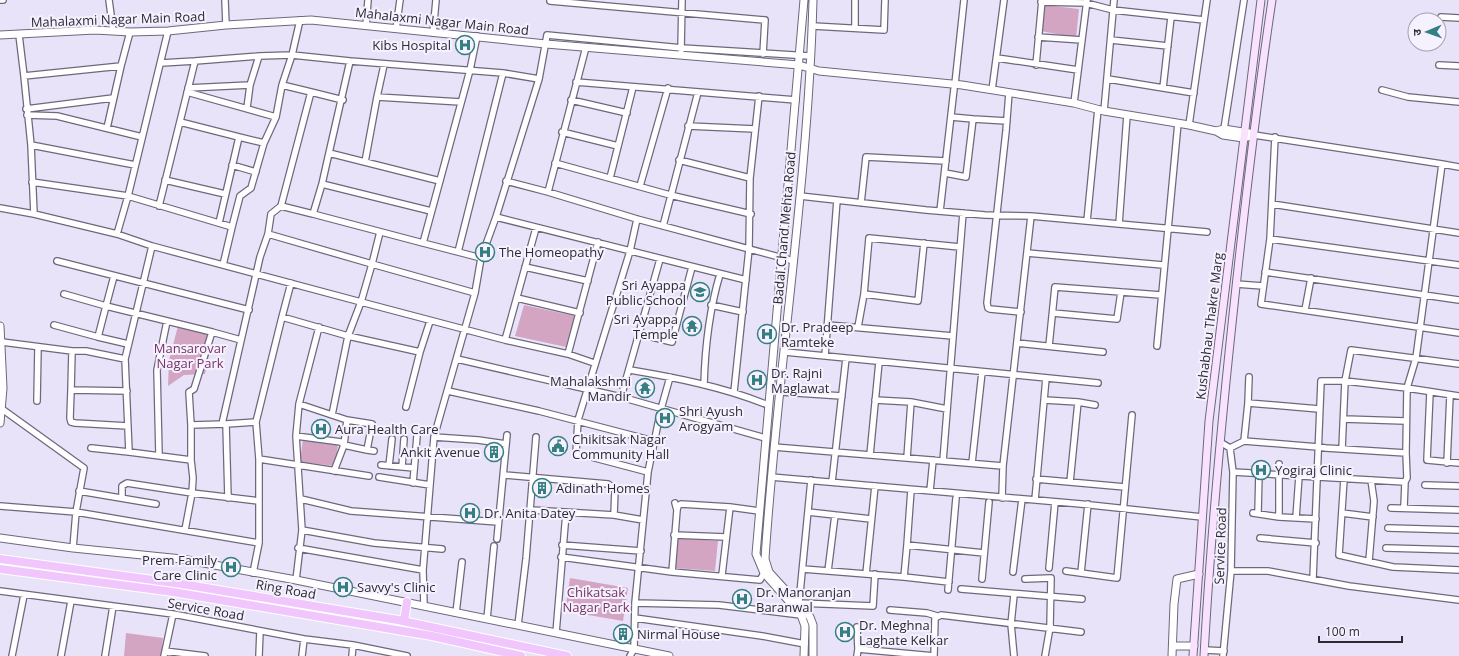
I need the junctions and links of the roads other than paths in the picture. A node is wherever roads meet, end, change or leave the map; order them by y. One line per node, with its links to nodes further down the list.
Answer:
1 (0, 0): 2 (street)
2 (3, 0)
3 (109, 0): 35 (street)
4 (225, 0): 30 (street)
5 (368, 0): 31 (street)
6 (400, 0): 34 (street)
7 (436, 0): 38 (street)
8 (682, 0): 24 (street)
9 (804, 0): 51 (street)
10 (813, 0): 32 (street, Badal Chand Mehta Road)
11 (855, 0): 33 (street)
12 (885, 0): 33 (street)
13 (964, 0): 76 (street)
14 (1004, 0): 55 (street)
15 (1114, 0): 23 (street)
16 (1207, 0): 29 (street)
17 (1244, 0): 110 (street)
18 (1261, 0): 112 (main road, Kushabhau Thakre Marg)
19 (1272, 0): 113 (main road, Kushabhau Thakre Marg)
20 (550, 1): 24 (street)
21 (1042, 1): 22 (street); 42 (street)
22 (1087, 2): 23 (street); 43 (street)
23 (1113, 10): 25 (street); 44 (street)
24 (682, 14): 48 (street); 49 (street)
25 (1171, 17): 29 (street); 46 (street)
26 (1447, 17): 27 (street)
27 (1459, 18)
28 (300, 20): 30 (street, Mahalaxmi Nagar Main Road); 31 (street, Mahalaxmi Nagar Main Road); 50 (street)
29 (1204, 20): 85 (street)
30 (226, 25): 36 (street, Mahalaxmi Nagar Main Road)
31 (366, 26): 34 (street, Mahalaxmi Nagar Main Road)
32 (813, 26): 33 (street); 54 (street, Badal Chand Mehta Road)
33 (854, 27)
34 (396, 29): 38 (street, Mahalaxmi Nagar Main Road)
35 (113, 30): 37 (street, Mahalaxmi Nagar Main Road); 39 (street, Mahalaxmi Nagar Main Road)
36 (168, 31): 37 (street, Mahalaxmi Nagar Main Road); 58 (street)
37 (130, 32): 63 (street)
38 (433, 33): 41 (street, Mahalaxmi Nagar Main Road)
39 (19, 35): 40 (street, Mahalaxmi Nagar Main Road); 69 (street)
40 (0, 36)
41 (477, 36): 45 (street, Mahalaxmi Nagar Main Road); 66 (street)
42 (1038, 37): 43 (street); 61 (street)
43 (1082, 40): 67 (street)
44 (1111, 40): 46 (street); 71 (street)
45 (546, 44): 47 (street, Mahalaxmi Nagar Main Road); 48 (street); 70 (street)
46 (1168, 46): 78 (street)
47 (586, 47): 53 (street, Mahalaxmi Nagar Main Road); 72 (street)
48 (682, 48): 49 (street); 53 (street)
49 (763, 54): 51 (street)
50 (292, 55): 52 (street); 57 (street); 74 (street)
51 (800, 55): 54 (street); 60 (street)
52 (259, 56): 56 (street); 73 (street)
53 (681, 56): 60 (street, Mahalaxmi Nagar Main Road)
54 (810, 56): 65 (street, Badal Chand Mehta Road)
55 (997, 58): 61 (street); 80 (street)
56 (195, 61): 58 (street); 79 (street)
57 (350, 61): 59 (street); 89 (street)
58 (162, 63): 114 (street)
59 (384, 65): 66 (street); 86 (street)
60 (799, 65): 65 (street, Mahalaxmi Nagar Main Road); 91 (street)
61 (1036, 65): 67 (street)
62 (1439, 65): 64 (street)
63 (121, 66): 69 (street); 88 (street)
64 (1459, 66)
65 (810, 68): 76 (street, Mahalaxmi Nagar Main Road); 143 (street, Badal Chand Mehta Road)
66 (470, 70): 68 (street); 92 (street)
67 (1078, 70): 94 (street)
68 (503, 73): 70 (street); 181 (street)
69 (24, 76): 97 (street)
70 (539, 79): 135 (street)
71 (1108, 79): 78 (street); 96 (street)
72 (576, 82): 75 (street); 90 (street)
73 (250, 85): 79 (street); 95 (street)
74 (282, 85): 82 (street); 100 (street)
75 (633, 87): 77 (street); 98 (street)
76 (955, 87): 80 (street, Mahalaxmi Nagar Main Road); 101 (street)
77 (668, 88): 83 (street); 138 (street)
78 (1163, 88): 85 (street)
79 (187, 90): 95 (street); 104 (street)
80 (992, 90): 84 (street, Mahalaxmi Nagar Main Road)
81 (1382, 90): 93 (street)
82 (311, 92): 89 (street); 148 (street)
83 (698, 92): 87 (street); 107 (street)
84 (1009, 93): 94 (street, Mahalaxmi Nagar Main Road); 103 (street)
85 (1194, 93): 106 (street)
86 (377, 96): 92 (street); 123 (street)
87 (759, 96): 91 (street); 109 (street)
88 (113, 98): 97 (street); 108 (street)
89 (343, 100): 120 (street)
90 (571, 100): 98 (street); 111 (street)
91 (796, 100): 185 (street)
92 (461, 102): 134 (street)
93 (1459, 102)
94 (1074, 103): 96 (street, Mahalaxmi Nagar Main Road)
95 (247, 108): 100 (street)
96 (1101, 110): 99 (street, Mahalaxmi Nagar Main Road); 160 (street)
97 (27, 112): 108 (street); 118 (street)
98 (627, 113): 119 (street)
99 (1127, 115): 105 (street, Mahalaxmi Nagar Main Road); 162 (street)
100 (276, 117): 117 (street)
101 (951, 117): 102 (street); 122 (street)
102 (973, 119): 103 (street); 130 (street)
103 (1007, 121): 156 (street)
104 (180, 122): 115 (street); 133 (street)
105 (1178, 123): 106 (street, Mahalaxmi Nagar Main Road); 166 (street)
106 (1189, 125): 110 (street, Mahalaxmi Nagar Main Road)
107 (688, 126): 109 (street); 121 (street)
108 (106, 128): 114 (street)
109 (755, 130): 132 (street)
110 (1220, 130): 112 (street, Mahalaxmi Nagar Main Road)
111 (562, 132): 119 (street); 124 (street)
112 (1243, 134): 113 (street); 407 (main road, Kushabhau Thakre Marg)
113 (1254, 135): 116 (street); 204 (main road, Kushabhau Thakre Marg)
114 (142, 137): 126 (street)
115 (239, 137): 117 (street); 127 (street)
116 (1275, 137): 125 (street); 146 (street)
117 (264, 143): 129 (street)
118 (31, 144): 126 (street); 136 (street)
119 (618, 146): 131 (street)
120 (329, 154): 123 (street); 137 (street)
121 (680, 160): 132 (street); 141 (street)
122 (946, 161): 130 (street); 145 (street)
123 (365, 162): 134 (street)
124 (554, 164): 131 (street); 139 (street)
125 (1442, 164): 128 (street); 167 (street)
126 (135, 165): 142 (street)
127 (232, 165): 129 (street); 140 (street)
128 (1459, 167)
129 (256, 172): 164 (street)
130 (945, 174): 151 (street)
131 (610, 178): 138 (street)
132 (750, 178): 155 (street)
133 (165, 180): 140 (street); 147 (street)
134 (440, 181): 150 (street)
135 (506, 181): 139 (street); 158 (street)
136 (32, 182): 142 (street); 153 (street)
137 (322, 184): 150 (street); 154 (street)
138 (640, 186): 141 (street)
139 (548, 192): 159 (street)
140 (225, 194): 161 (street)
141 (670, 195): 155 (street); 163 (street)
142 (128, 196): 147 (street); 171 (street)
143 (800, 196): 144 (street); 187 (street, Badal Chand Mehta Road)
144 (837, 200): 145 (street); 228 (street)
145 (861, 203): 151 (street)
146 (1272, 204): 167 (street); 173 (street)
147 (159, 206): 161 (street)
148 (281, 206): 154 (street); 172 (street)
149 (0, 208): 153 (street)
150 (431, 211): 175 (street)
151 (940, 211): 152 (street)
152 (963, 213): 156 (street); 178 (street)
153 (34, 214): 171 (street)
154 (313, 214): 168 (street)
155 (751, 214): 179 (street)
156 (996, 215): 157 (street); 220 (street)
157 (1031, 216): 160 (street); 182 (street)
158 (496, 217): 165 (street); 183 (street)
159 (637, 219): 163 (street); 180 (street)
160 (1087, 221): 162 (street)
161 (218, 223): 164 (street)
162 (1119, 224): 166 (street)
163 (663, 226): 179 (street)
164 (232, 227): 190 (street)
165 (536, 228): 174 (street); 193 (street)
166 (1167, 228): 169 (street); 191 (street)
167 (1433, 229): 170 (street); 188 (street)
168 (380, 232): 175 (street); 189 (street)
169 (1207, 232)
170 (1459, 233)
171 (117, 234): 177 (street)
172 (268, 234): 189 (street); 196 (street)
173 (1270, 239): 188 (street); 195 (street)
174 (598, 242): 180 (street); 201 (street)
175 (423, 243): 181 (street)
176 (924, 243): 178 (street); 209 (street); 209 (street)
177 (152, 246): 190 (street); 203 (street)
178 (960, 247): 238 (street)
179 (749, 249): 185 (street); 200 (street)
180 (630, 251): 184 (street); 259 (street)
181 (458, 252): 183 (street)
182 (1027, 253): 191 (street); 220 (street)
183 (481, 258): 207 (street)
184 (660, 259): 194 (street); 236 (street)
185 (781, 259): 187 (street); 291 (street)
186 (57, 261): 198 (street)
187 (794, 261): 250 (street, Badal Chand Mehta Road)
188 (1429, 261): 192 (street); 211 (street)
189 (372, 264): 207 (street); 214 (street)
190 (223, 265): 196 (street)
191 (1163, 265): 210 (street)
192 (1459, 265)
193 (525, 267): 201 (street); 212 (street)
194 (692, 267): 197 (street); 236 (street)
195 (1265, 272): 199 (street); 205 (street)
196 (258, 274): 202 (street); 217 (street)
197 (720, 274): 200 (street); 215 (street)
198 (114, 276): 203 (street); 216 (street)
199 (1311, 278): 211 (street); 218 (street)
200 (746, 280): 219 (street)
201 (588, 281): 222 (street)
202 (291, 283): 214 (street); 224 (street)
203 (144, 284): 217 (street); 223 (street)
204 (1236, 284): 205 (street); 319 (main road, Kushabhau Thakre Marg)
205 (1263, 286): 218 (street)
206 (1121, 292): 210 (street); 221 (street); 221 (street)
207 (475, 293): 233 (street)
208 (64, 294): 216 (street)
209 (864, 294): 231 (street)
210 (1161, 295): 246 (street)
211 (1424, 295): 213 (street); 232 (street)
212 (516, 298): 222 (street); 241 (street)
213 (1459, 300)
214 (361, 302): 226 (street); 237 (street)
215 (711, 305): 219 (street); 270 (street)
216 (106, 306): 223 (street); 239 (street)
217 (249, 310): 240 (street)
218 (1305, 310): 232 (street)
219 (743, 312): 277 (street)
220 (1020, 312): 243 (street)
221 (1052, 313): 245 (street)
222 (580, 314): 252 (street)
223 (136, 315): 225 (street); 244 (street)
224 (282, 318): 230 (street); 304 (street)
225 (167, 321): 234 (street); 332 (street)
226 (430, 321): 233 (street); 249 (street)
227 (54, 325): 239 (street)
228 (828, 325): 231 (street); 253 (street)
229 (0, 326): 242 (street)
230 (319, 327): 237 (street); 290 (street)
231 (858, 328): 238 (street)
232 (1420, 328): 235 (street); 255 (street)
233 (464, 329): 241 (street); 257 (street)
234 (212, 332): 240 (street); 307 (street)
235 (1459, 333)
236 (640, 334): 262 (street)
237 (348, 336): 249 (street); 298 (street)
238 (953, 336): 261 (street)
239 (98, 337): 244 (street)
240 (241, 340): 306 (street)
241 (505, 340): 252 (street)
242 (2, 342): 247 (street); 271 (street)
243 (1017, 343): 245 (street); 264 (street)
244 (128, 344): 256 (street)
245 (1049, 346): 251 (street)
246 (1157, 346)
247 (38, 347): 248 (street); 286 (street)
248 (72, 351): 256 (street); 274 (street)
249 (420, 352): 293 (street)
250 (785, 352): 253 (street); 278 (street, Badal Chand Mehta Road)
251 (1103, 352)
252 (568, 354): 259 (street)
253 (825, 356): 254 (street)
254 (846, 358): 258 (street); 281 (street)
255 (1416, 358): 260 (street); 268 (street); 272 (street)
256 (125, 359): 275 (street)
257 (456, 359): 273 (street); 276 (street)
258 (879, 362): 261 (street); 284 (street)
259 (594, 363): 273 (street)
260 (1459, 364)
261 (950, 369): 263 (street); 296 (street)
262 (630, 370): 265 (street); 283 (street)
263 (982, 372): 264 (street); 339 (street)
264 (1014, 374): 267 (street); 346 (street)
265 (670, 377): 270 (street); 295 (street)
266 (1249, 377): 289 (street)
267 (1046, 378): 269 (street); 285 (street)
268 (1345, 382): 272 (street); 297 (street); 300 (street)
269 (1098, 383)
270 (704, 385): 277 (street)
271 (2, 387): 294 (street)
272 (1407, 388): 279 (street); 303 (street)
273 (586, 389): 283 (street); 302 (street)
274 (71, 390): 275 (street); 308 (street)
275 (126, 391): 308 (street)
276 (448, 391): 302 (street); 312 (street)
277 (734, 392): 291 (street)
278 (781, 392): 281 (street); 322 (street, Badal Chand Mehta Road)
279 (1430, 392): 280 (street); 340 (street)
280 (1450, 395): 282 (street); 340 (street)
281 (842, 396): 330 (street)
282 (1459, 396)
283 (621, 397): 295 (street)
284 (875, 400): 287 (street); 333 (street)
285 (1044, 400): 288 (street); 361 (street)
286 (37, 401)
287 (911, 402): 296 (street); 334 (street)
288 (1078, 402): 292 (street); 366 (street)
289 (1248, 403): 297 (street); 318 (street)
290 (299, 404): 298 (street); 310 (street)
291 (768, 405): 314 (street)
292 (1095, 406)
293 (406, 407)
294 (2, 409): 305 (street); 375 (street)
295 (661, 409): 314 (street); 317 (street)
296 (947, 409): 338 (street)
297 (1319, 409): 323 (street)
298 (332, 415): 301 (street)
299 (1132, 415): 373 (street)
300 (1344, 418): 303 (street); 326 (street)
301 (346, 420): 321 (street); 327 (street)
302 (578, 420): 317 (street); 350 (street)
303 (1405, 421): 331 (street)
304 (256, 422): 306 (street); 335 (street)
305 (0, 423)
306 (224, 424): 307 (street); 379 (street)
307 (191, 425): 336 (street)
308 (128, 426): 329 (street)
309 (507, 435): 320 (street)
310 (296, 436): 321 (street); 343 (street)
311 (417, 436): 348 (street)
312 (434, 437): 320 (street); 369 (street)
313 (536, 437): 358 (street)
314 (765, 438): 399 (street)
315 (392, 439): 345 (street)
316 (404, 439): 347 (street)
317 (654, 441): 350 (street)
318 (1244, 441): 323 (street); 325 (street)
319 (1220, 442): 325 (street); 503 (main road, Kushabhau Thakre Marg)
320 (506, 444): 353 (street)
321 (344, 445): 327 (street); 349 (street)
322 (774, 447): 330 (street); 359 (street, Badal Chand Mehta Road)
323 (1318, 447): 326 (street); 360 (street)
324 (91, 448): 329 (street)
325 (1230, 448): 351 (street, Service Road)
326 (1342, 449): 331 (street)
327 (367, 450): 328 (street)
328 (374, 451)
329 (129, 452): 332 (street)
330 (835, 452): 333 (street); 365 (street)
331 (1406, 453): 367 (street)
332 (159, 455): 336 (street)
333 (870, 455): 334 (street)
334 (907, 458): 337 (street)
335 (258, 459): 343 (street); 385 (street)
336 (191, 460): 377 (street)
337 (933, 460): 338 (street); 376 (street)
338 (943, 461): 339 (street)
339 (972, 463): 346 (street)
340 (1447, 463): 341 (street)
341 (1459, 463)
342 (1279, 464): 354 (street)
343 (297, 465): 349 (street); 382 (street)
344 (381, 465): 345 (street)
345 (389, 466): 347 (street)
346 (1003, 466): 381 (street)
347 (402, 467): 348 (street)
348 (414, 468): 368 (street)
349 (334, 471): 355 (street)
350 (648, 472): 413 (street)
351 (1233, 472): 352 (street); 450 (street, Service Road)
352 (1259, 473): 354 (street); 408 (street)
353 (504, 475): 358 (street); 414 (street)
354 (1278, 475): 356 (street); 408 (street)
355 (369, 476)
356 (1299, 476): 360 (street); 410 (street)
357 (379, 477): 368 (street)
358 (532, 477): 396 (street); 405 (street)
359 (771, 477): 363 (street); 477 (street, Badal Chand Mehta Road)
360 (1318, 477): 362 (street); 412 (street)
361 (1036, 479): 366 (street); 384 (street)
362 (1344, 479): 364 (street); 403 (street)
363 (811, 480): 365 (street); 401 (street)
364 (1371, 480): 367 (street); 409 (street)
365 (832, 482): 371 (street)
366 (1070, 482): 373 (street)
367 (1405, 482): 393 (street)
368 (413, 483): 369 (street)
369 (430, 485): 406 (street)
370 (1425, 485): 372 (street)
371 (875, 486): 374 (street); 411 (street)
372 (1459, 486)
373 (1125, 487): 394 (street)
374 (911, 490): 376 (street); 427 (street)
375 (79, 491): 378 (street); 400 (street)
376 (930, 491): 381 (street)
377 (192, 493): 378 (street); 379 (street); 416 (street)
378 (122, 498): 389 (street)
379 (228, 498): 385 (street)
380 (956, 498): 434 (street)
381 (1002, 498): 383 (street)
382 (301, 499): 406 (street); 417 (street)
383 (1022, 499): 384 (street); 452 (street)
384 (1035, 500): 387 (street)
385 (259, 501): 424 (street)
386 (989, 502): 437 (street)
387 (1055, 502): 390 (street); 443 (street)
388 (675, 503): 397 (street)
389 (156, 504)
390 (1088, 504): 394 (street); 455 (street)
391 (0, 506): 400 (street)
392 (730, 507): 397 (street); 399 (street); 420 (street)
393 (1404, 507): 395 (street); 398 (street)
394 (1123, 508): 407 (street); 455 (street)
395 (1390, 508)
396 (531, 510): 402 (street); 489 (street)
397 (677, 510): 419 (street)
398 (1459, 510)
399 (759, 511): 454 (street)
400 (76, 512): 416 (street); 429 (street)
401 (808, 512): 404 (street); 445 (street)
402 (566, 513): 405 (street); 426 (street)
403 (1342, 513): 409 (street); 440 (street)
404 (834, 515): 411 (street); 448 (street)
405 (614, 516): 413 (street)
406 (428, 517): 414 (street); 431 (street)
407 (1202, 517): 458 (main road, Kushabhau Thakre Marg)
408 (1279, 517): 410 (street)
409 (1373, 517): 440 (street)
410 (1296, 518): 412 (street)
411 (871, 519): 456 (street)
412 (1316, 519): 425 (street)
413 (644, 520): 436 (street)
414 (498, 522): 423 (street)
415 (1388, 528): 418 (street)
416 (185, 530): 424 (street)
417 (302, 530): 430 (street); 431 (street)
418 (1459, 530)
419 (674, 535): 420 (street); 451 (street)
420 (726, 537): 459 (street)
421 (0, 538): 429 (street)
422 (1260, 538): 425 (street)
423 (496, 539)
424 (259, 542): 453 (street)
425 (1316, 543): 463 (street)
426 (562, 545): 436 (street); 438 (street)
427 (908, 545): 434 (street); 460 (street)
428 (494, 546): 486 (street)
429 (73, 548): 453 (street)
430 (298, 548): 446 (street); 464 (street)
431 (425, 548): 433 (street); 446 (street)
432 (1386, 548): 435 (street)
433 (442, 549)
434 (952, 550): 437 (street); 465 (street)
435 (1459, 550)
436 (641, 551): 442 (street)
437 (984, 553): 461 (street)
438 (561, 557): 442 (street); 494 (street)
439 (0, 559): 487 (main road, Ring Road)
440 (1369, 561): 447 (street)
441 (462, 562): 481 (street)
442 (639, 566): 451 (street); 476 (street)
443 (1049, 568)
444 (0, 569): 514 (main road, Ring Road)
445 (803, 569): 448 (street); 477 (street)
446 (423, 570): 479 (street)
447 (1459, 570)
448 (828, 571): 456 (street)
449 (1066, 571): 455 (street)
450 (1231, 571): 463 (street); 505 (street, Service Road)
451 (672, 572): 459 (street)
452 (1013, 572)
453 (253, 573): 464 (street)
454 (764, 573): 459 (street); 482 (street)
455 (1081, 573)
456 (866, 574): 457 (street)
457 (875, 574): 460 (street); 477 (street)
458 (1199, 574): 498 (street); 499 (main road, Kushabhau Thakre Marg)
459 (722, 576)
460 (904, 576): 465 (street)
461 (982, 579)
462 (1025, 579): 471 (street)
463 (1313, 579): 473 (street)
464 (296, 580): 475 (street)
465 (949, 582): 467 (street)
466 (962, 589): 470 (street)
467 (948, 590)
468 (0, 591): 469 (street, Service Road)
469 (24, 595): 474 (street, Service Road); 506 (street)
470 (1014, 595): 471 (street); 488 (street)
471 (1050, 598): 472 (street); 491 (street)
472 (1082, 599)
473 (1459, 600)
474 (71, 601): 478 (street, Service Road); 507 (street)
475 (407, 602): 479 (street); 487 (main road)
476 (635, 603): 482 (street); 485 (street)
477 (799, 603): 482 (street, Badal Chand Mehta Road)
478 (113, 606): 483 (street, Service Road); 508 (street)
479 (424, 606): 481 (street)
480 (890, 610): 484 (street)
481 (456, 613): 486 (street)
482 (803, 613): 497 (street, Badal Chand Mehta Road); 518 (street)
483 (173, 614): 492 (street, Service Road); 501 (street)
484 (937, 616): 488 (street); 520 (street)
485 (635, 618): 497 (street); 502 (street)
486 (487, 619): 489 (street)
487 (404, 621): 515 (main road, Ring Road)
488 (1011, 624): 491 (street); 521 (street)
489 (518, 625): 494 (street)
490 (858, 627): 500 (street)
491 (1050, 627): 493 (street); 522 (street)
492 (260, 630): 495 (street, Service Road); 510 (street)
493 (1081, 632)
494 (556, 633): 502 (street)
495 (304, 639): 496 (street, Service Road); 511 (street)
496 (353, 644): 512 (street); 513 (street, Service Road)
497 (805, 644): 517 (street, Badal Chand Mehta Road)
498 (1173, 646): 499 (street); 523 (street)
499 (1194, 646): 524 (main road, Kushabhau Thakre Marg)
500 (858, 649): 504 (street); 519 (street)
501 (165, 653): 509 (street)
502 (632, 653): 516 (street)
503 (1204, 653): 505 (street)
504 (890, 654): 520 (street)
505 (1224, 654)
506 (12, 656)
507 (61, 656)
508 (105, 656)
509 (205, 656)
510 (258, 656)
511 (302, 656)
512 (352, 656)
513 (407, 656)
514 (521, 656)
515 (567, 656)
516 (669, 656)
517 (804, 656)
518 (813, 656)
519 (857, 656)
520 (934, 656)
521 (1014, 656)
522 (1044, 656)
523 (1172, 656)
524 (1193, 656)

